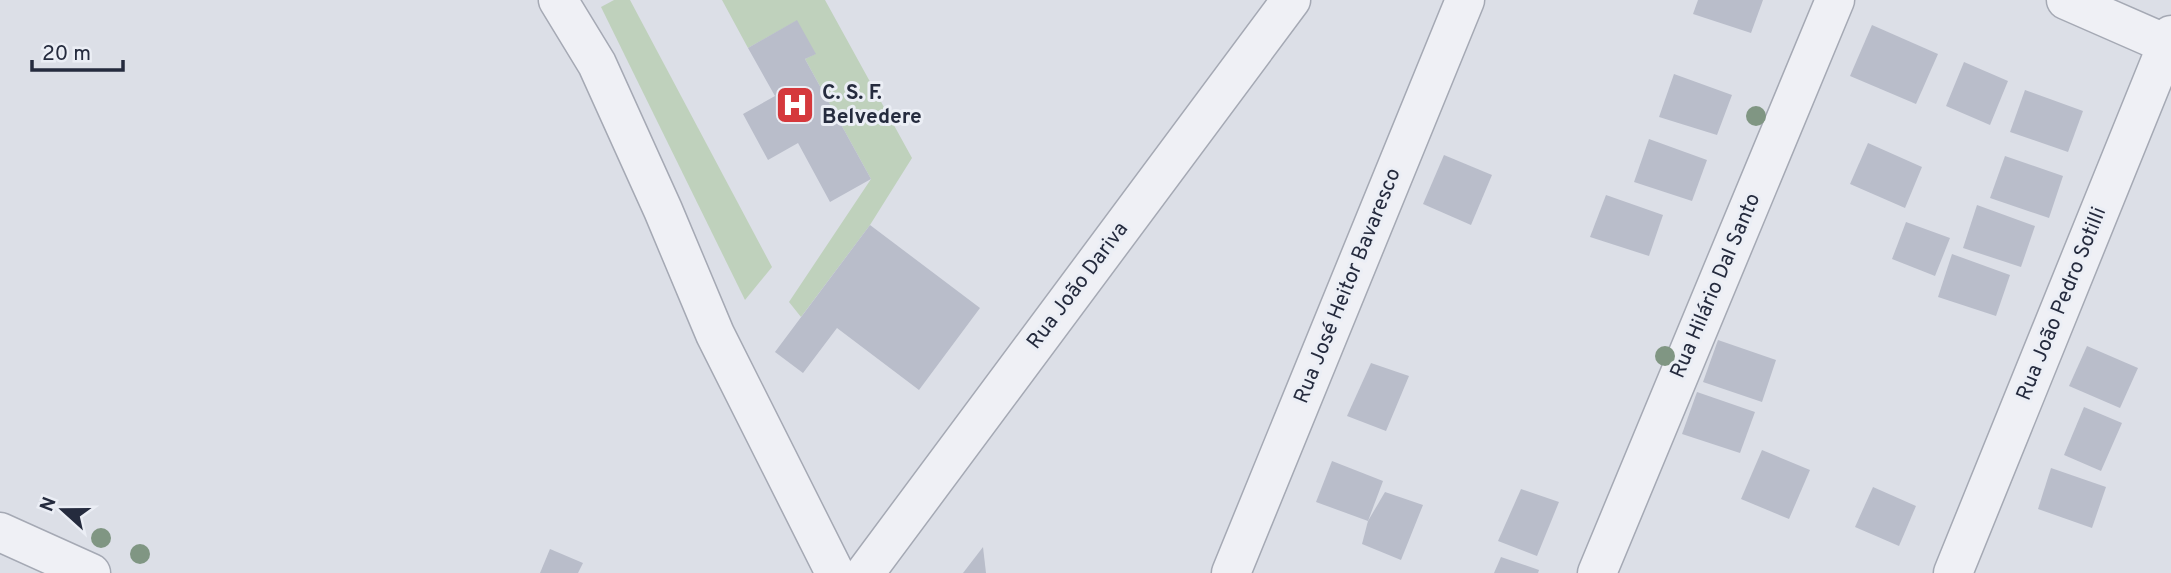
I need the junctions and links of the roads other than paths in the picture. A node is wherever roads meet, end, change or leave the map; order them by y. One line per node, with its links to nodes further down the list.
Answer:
1 (558, 0): 9 (street)
2 (1291, 0): 10 (street, Rua João Dariva)
3 (1465, 0): 11 (street, Rua José Heitor Bavaresco)
4 (1835, 0): 12 (street, Rua Hilário Dal Santo)
5 (2066, 0): 6 (street)
6 (2170, 42): 13 (street, Rua João Pedro Sotilli)
7 (0, 532): 8 (street)
8 (92, 573)
9 (835, 573)
10 (865, 573)
11 (1231, 573)
12 (1597, 573)
13 (1953, 573)

